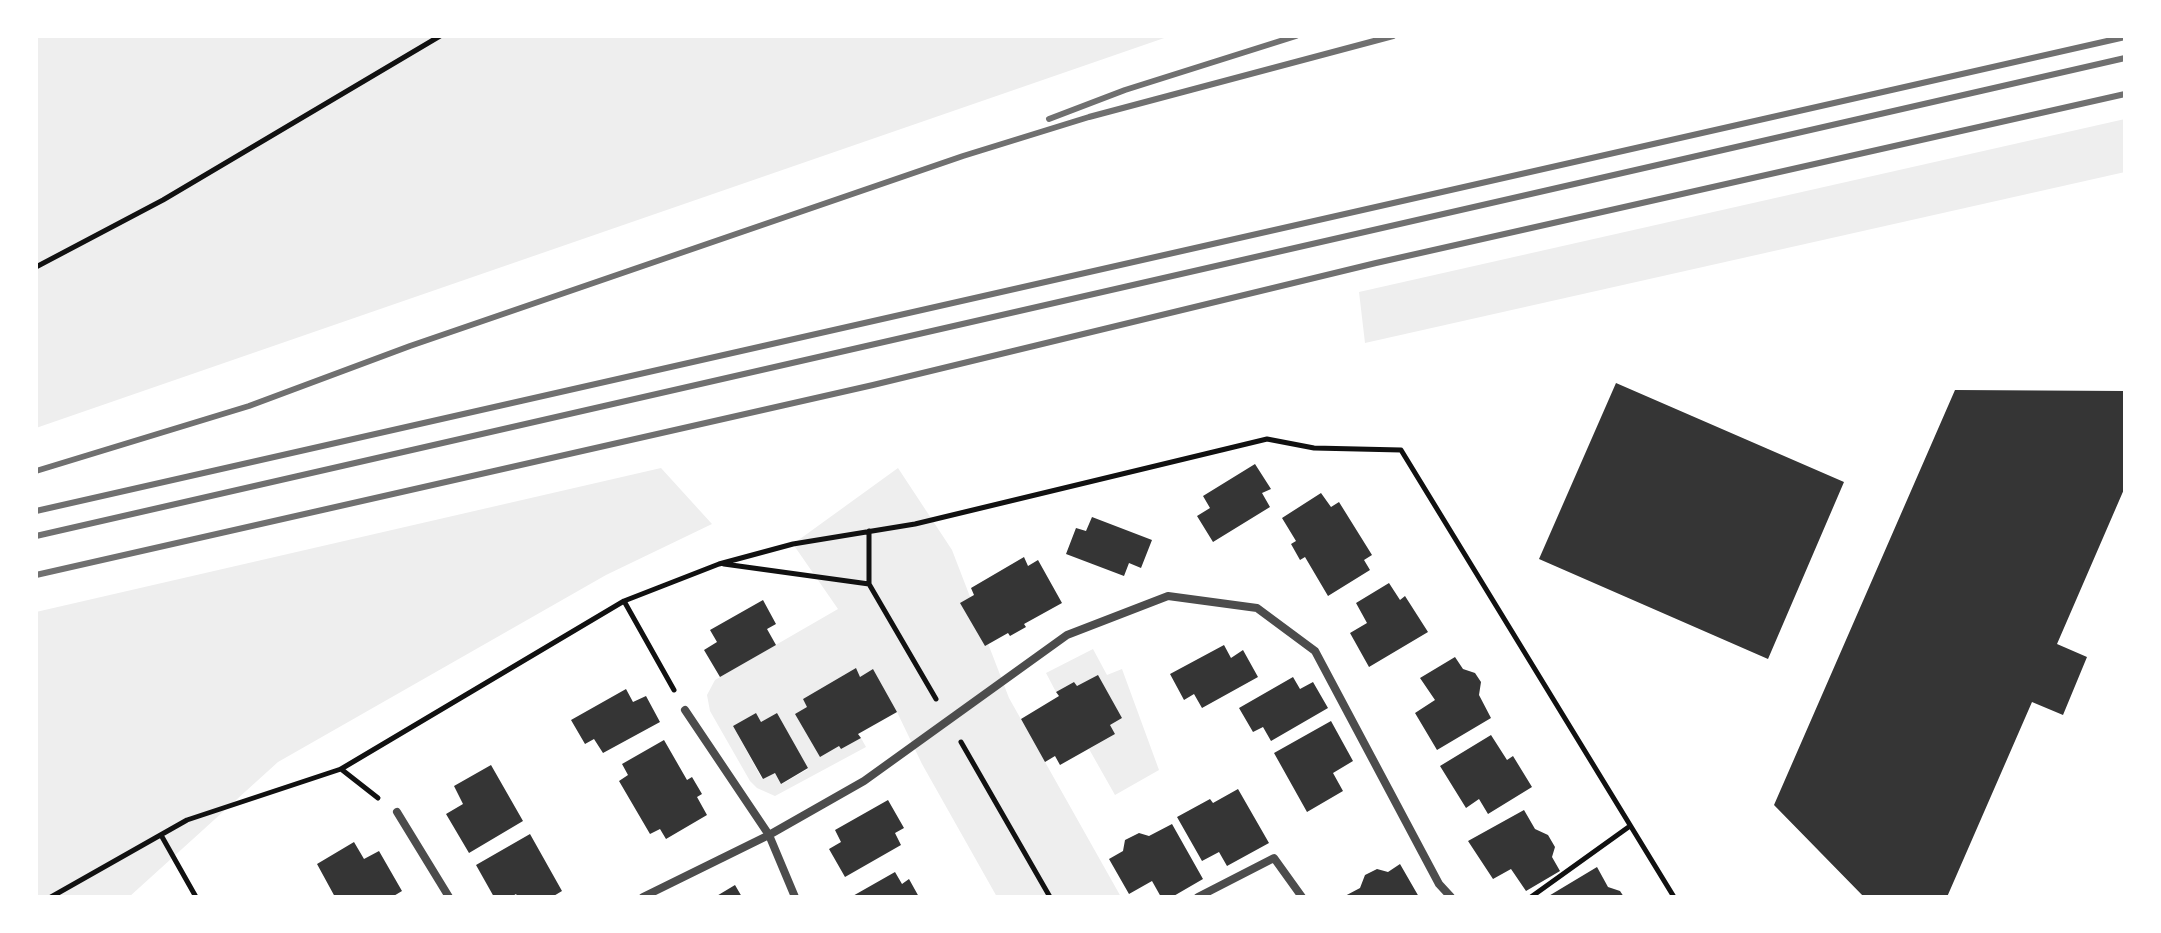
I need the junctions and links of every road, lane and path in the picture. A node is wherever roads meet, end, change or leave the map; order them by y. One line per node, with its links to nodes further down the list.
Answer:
1 (440, 36): 2 (path)
2 (36, 267)
3 (719, 564): 4 (path); 5 (path); 9 (path)
4 (869, 584)
5 (624, 601): 6 (path); 7 (path)
6 (685, 710): 11 (street)
7 (341, 769): 8 (path); 10 (path)
8 (397, 812): 14 (street)
9 (1630, 826): 20 (path); 21 (path)
10 (161, 835): 12 (path); 13 (path)
11 (769, 835): 15 (street); 16 (street); 19 (street)
12 (51, 897)
13 (196, 897)
14 (449, 897)
15 (643, 897)
16 (795, 897)
17 (1198, 897): 18 (street)
18 (1302, 897)
19 (1451, 897)
20 (1531, 897)
21 (1674, 897)

